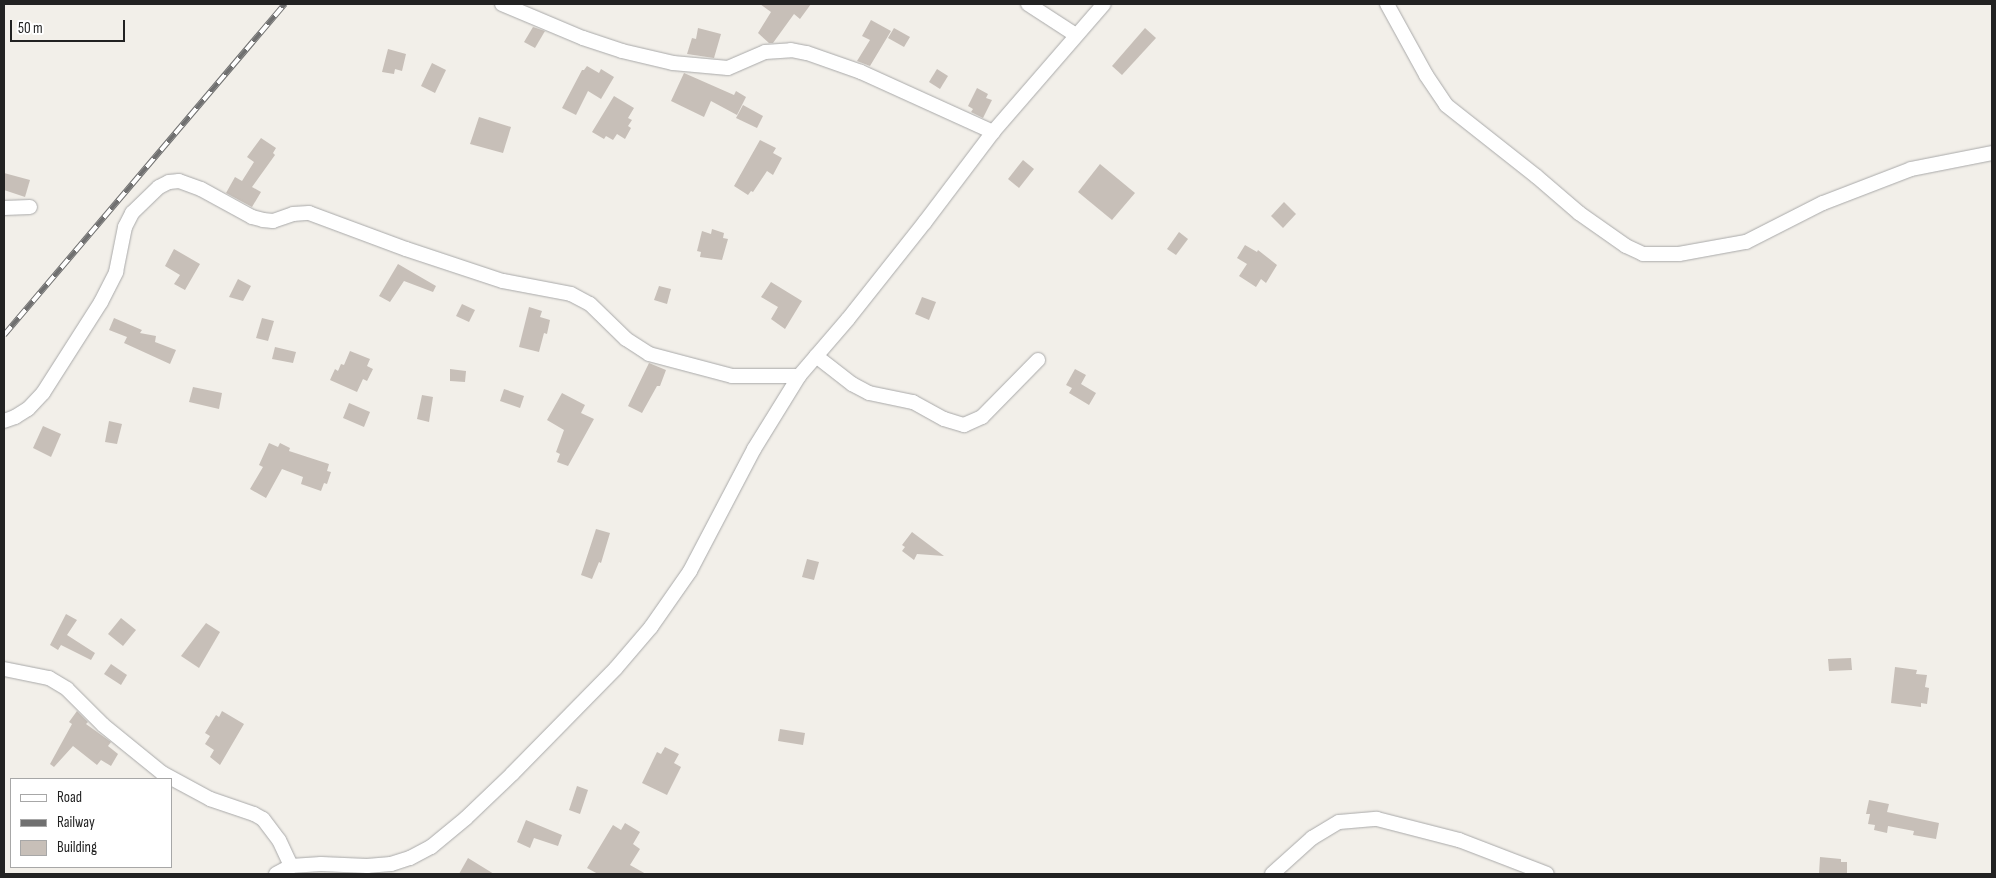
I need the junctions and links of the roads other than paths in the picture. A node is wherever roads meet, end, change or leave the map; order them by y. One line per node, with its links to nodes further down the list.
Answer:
1 (502, 4): 6 (street)
2 (1028, 4): 5 (street)
3 (1104, 4): 5 (street)
4 (1387, 4): 7 (street)
5 (1076, 35): 6 (street)
6 (993, 132): 10 (street)
7 (1992, 153)
8 (30, 207): 9 (street)
9 (4, 208)
10 (816, 356): 11 (street); 12 (street)
11 (1038, 360)
12 (799, 376): 13 (street); 17 (street)
13 (4, 421)
14 (4, 669): 15 (street)
15 (171, 778)
16 (172, 778): 17 (street)
17 (291, 866): 18 (street)
18 (276, 874)
19 (1272, 874): 20 (street)
20 (1547, 874)

